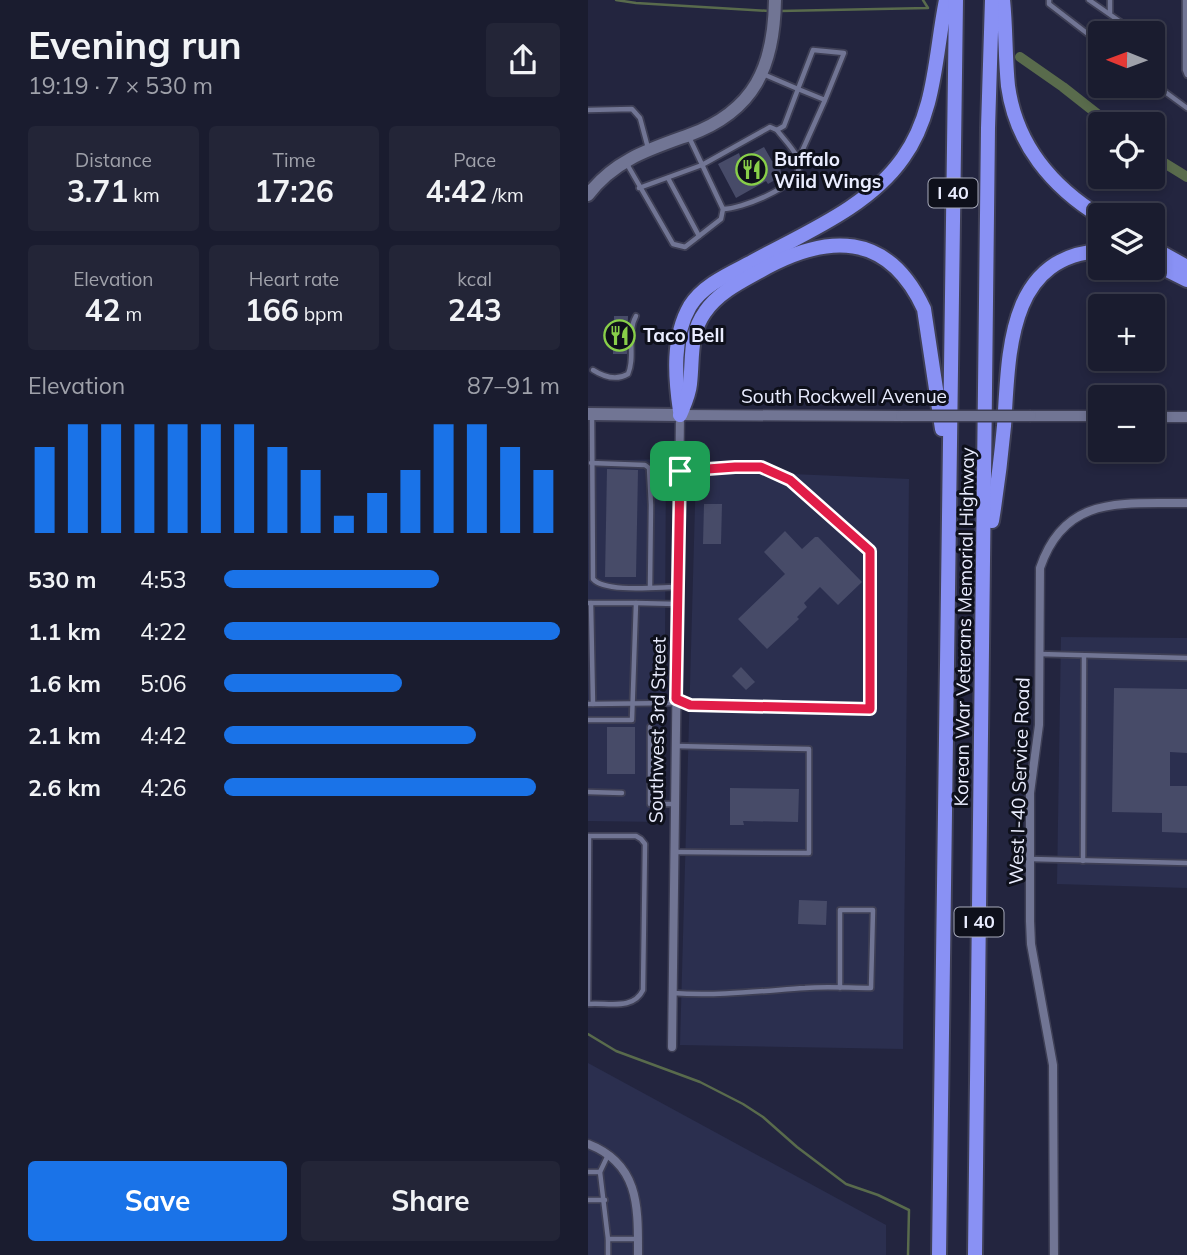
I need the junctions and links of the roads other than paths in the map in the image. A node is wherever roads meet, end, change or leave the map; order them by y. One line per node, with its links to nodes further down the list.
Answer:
1 (775, 0): 13 (main road)
2 (946, 0): 41 (highway)
3 (956, 0): 47 (highway, Korean War Veterans Memorial Highway / I 40)
4 (992, 0): 51 (highway, Korean War Veterans Memorial Highway / I 40)
5 (1003, 0): 30 (highway)
6 (1049, 0): 12 (lane)
7 (1089, 0): 10 (lane)
8 (1110, 0): 10 (lane)
9 (1185, 0): 14 (lane)
10 (1110, 14): 11 (lane)
11 (1119, 21)
12 (1088, 34)
13 (763, 74): 15 (lane); 21 (main road)
14 (1187, 75)
15 (798, 89): 17 (lane); 17 (lane); 20 (lane)
16 (1166, 93): 18 (lane)
17 (825, 100): 23 (lane)
18 (1187, 108)
19 (588, 110): 22 (lane)
20 (777, 130): 23 (lane); 25 (lane)
21 (688, 135): 22 (main road); 25 (lane)
22 (649, 149): 24 (main road)
23 (798, 159): 31 (lane)
24 (625, 160): 27 (main road); 28 (lane)
25 (702, 165): 26 (lane); 31 (lane)
26 (668, 177): 28 (lane); 32 (lane)
27 (592, 180): 29 (main road)
28 (639, 188): 32 (lane)
29 (588, 195)
30 (1088, 207)
31 (723, 209): 32 (lane)
32 (699, 236)
33 (1088, 253): 51 (highway)
34 (1165, 254): 35 (highway)
35 (1187, 267)
36 (1165, 269): 37 (highway)
37 (1187, 280)
38 (636, 316): 39 (lane)
39 (593, 370)
40 (590, 414): 41 (main road, South Rockwell Avenue); 45 (lane)
41 (680, 415): 42 (street, South Rockwell Avenue, bridge); 46 (street, Southwest 3rd Street); 47 (highway)
42 (1088, 416)
43 (1165, 417): 44 (street)
44 (1187, 417)
45 (592, 463): 49 (lane); 49 (lane)
46 (680, 471): 50 (street, Southwest 3rd Street); 58 (lane)
47 (949, 472): 86 (highway, Korean War Veterans Memorial Highway / I 40)
48 (1187, 503): 55 (street, West I-40 Service Road)
49 (650, 587): 50 (lane)
50 (678, 587): 54 (street, Southwest 3rd Street)
51 (983, 589): 87 (highway, Korean War Veterans Memorial Highway / I 40)
52 (589, 603): 53 (lane); 59 (lane)
53 (636, 603): 54 (lane); 60 (lane)
54 (678, 604): 58 (street, Southwest 3rd Street)
55 (1039, 654): 56 (lane); 69 (street, West I-40 Service Road)
56 (1084, 656): 57 (lane); 70 (lane)
57 (1187, 657)
58 (676, 701): 60 (lane); 63 (street, Southwest 3rd Street)
59 (591, 704): 60 (lane)
60 (634, 704): 61 (lane)
61 (588, 720)
62 (650, 727): 66 (lane)
63 (676, 746): 66 (street, Southwest 3rd Street); 68 (lane)
64 (588, 792): 65 (lane)
65 (622, 793)
66 (675, 804): 68 (street, Southwest 3rd Street)
67 (589, 836): 74 (lane); 74 (lane)
68 (674, 852): 73 (street, Southwest 3rd Street)
69 (1030, 859): 70 (lane); 88 (street, West I-40 Service Road)
70 (1083, 861): 71 (lane)
71 (1187, 863)
72 (840, 988): 72 (lane); 73 (lane)
73 (672, 993): 75 (street, Southwest 3rd Street)
74 (588, 1003)
75 (671, 1047)
76 (588, 1144): 77 (street)
77 (609, 1154): 79 (lane); 83 (street)
78 (588, 1172): 79 (lane)
79 (600, 1172): 81 (lane)
80 (588, 1200): 81 (lane)
81 (605, 1200): 82 (lane)
82 (608, 1239): 83 (lane); 84 (lane)
83 (638, 1239): 85 (street)
84 (608, 1255)
85 (638, 1255)
86 (939, 1255)
87 (975, 1255)
88 (1054, 1255)

